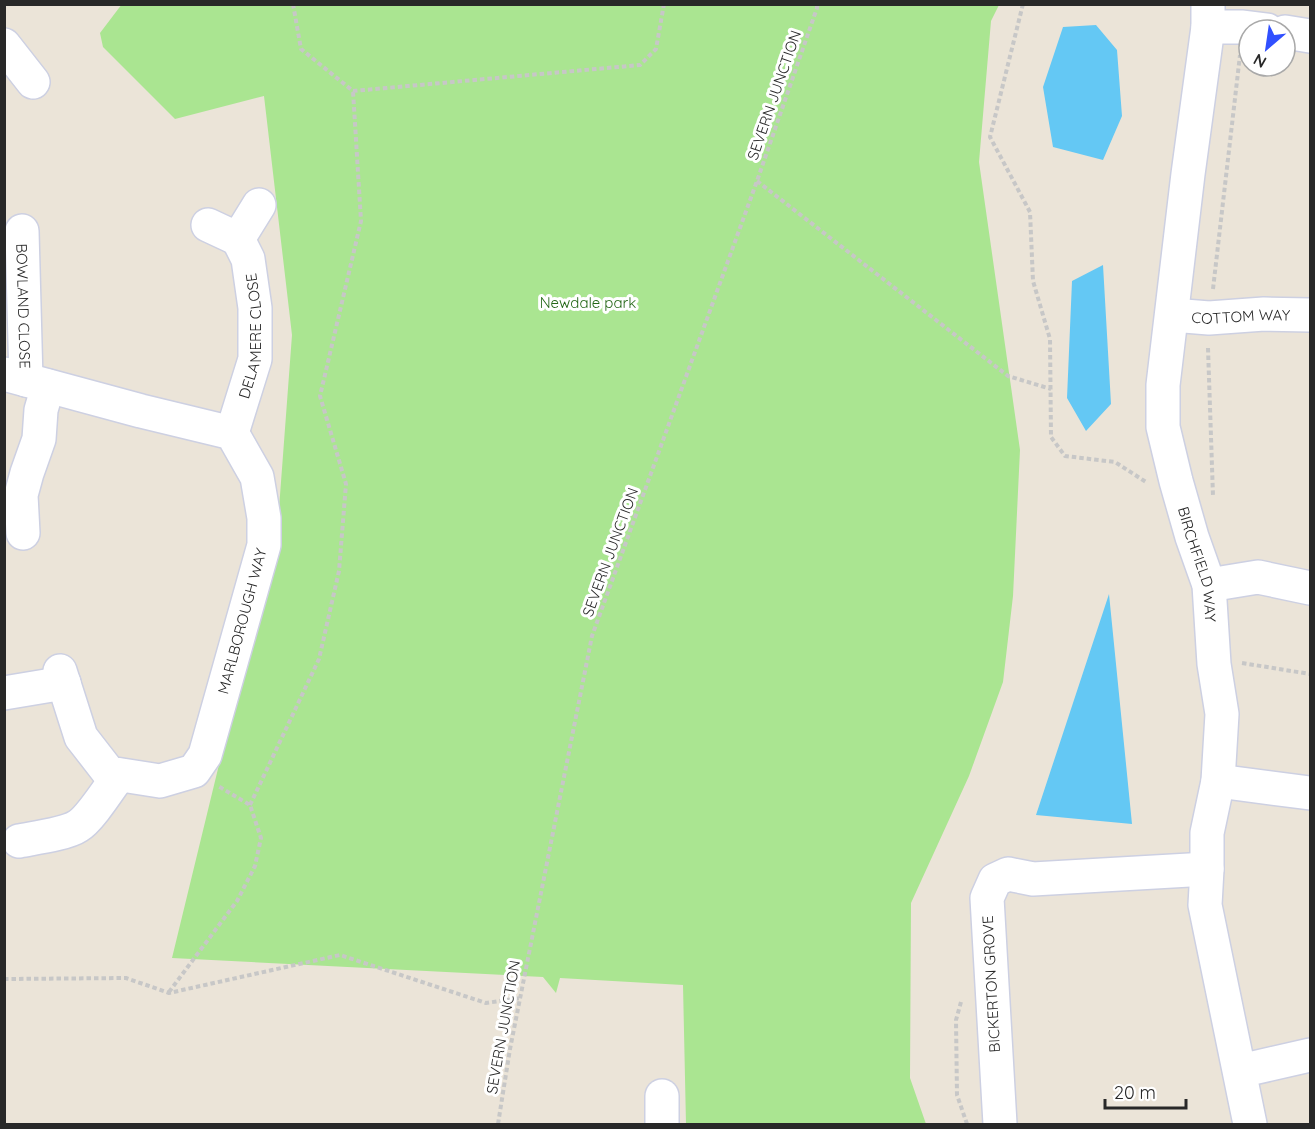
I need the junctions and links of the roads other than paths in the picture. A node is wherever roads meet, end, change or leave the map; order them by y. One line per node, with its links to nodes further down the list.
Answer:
1 (1208, 16): 2 (street); 10 (street, BIRCHFIELD WAY)
2 (1237, 25)
3 (4, 45): 4 (street)
4 (33, 82)
5 (260, 206): 8 (street)
6 (207, 225): 8 (street)
7 (22, 231): 9 (street, BOWLAND CLOSE)
8 (238, 239): 13 (street, DELAMERE CLOSE)
9 (14, 272): 12 (street, BOWLAND CLOSE)
10 (1172, 315): 11 (street, COTTOM WAY); 15 (street, BIRCHFIELD WAY)
11 (1311, 315)
12 (26, 380): 13 (street); 14 (street, BOWLAND CLOSE)
13 (232, 433): 18 (street, MARLBOROUGH WAY)
14 (23, 533)
15 (1209, 585): 16 (street); 19 (street, BIRCHFIELD WAY)
16 (1311, 588)
17 (4, 693): 18 (street)
18 (119, 775): 21 (street)
19 (1218, 781): 20 (street); 22 (street, BIRCHFIELD WAY)
20 (1311, 793)
21 (19, 841)
22 (1207, 869): 24 (street, BIRCHFIELD WAY); 25 (street, BICKERTON GROVE)
23 (1311, 1055): 24 (street)
24 (1240, 1071): 26 (street, BIRCHFIELD WAY)
25 (1000, 1125)
26 (1250, 1125)

